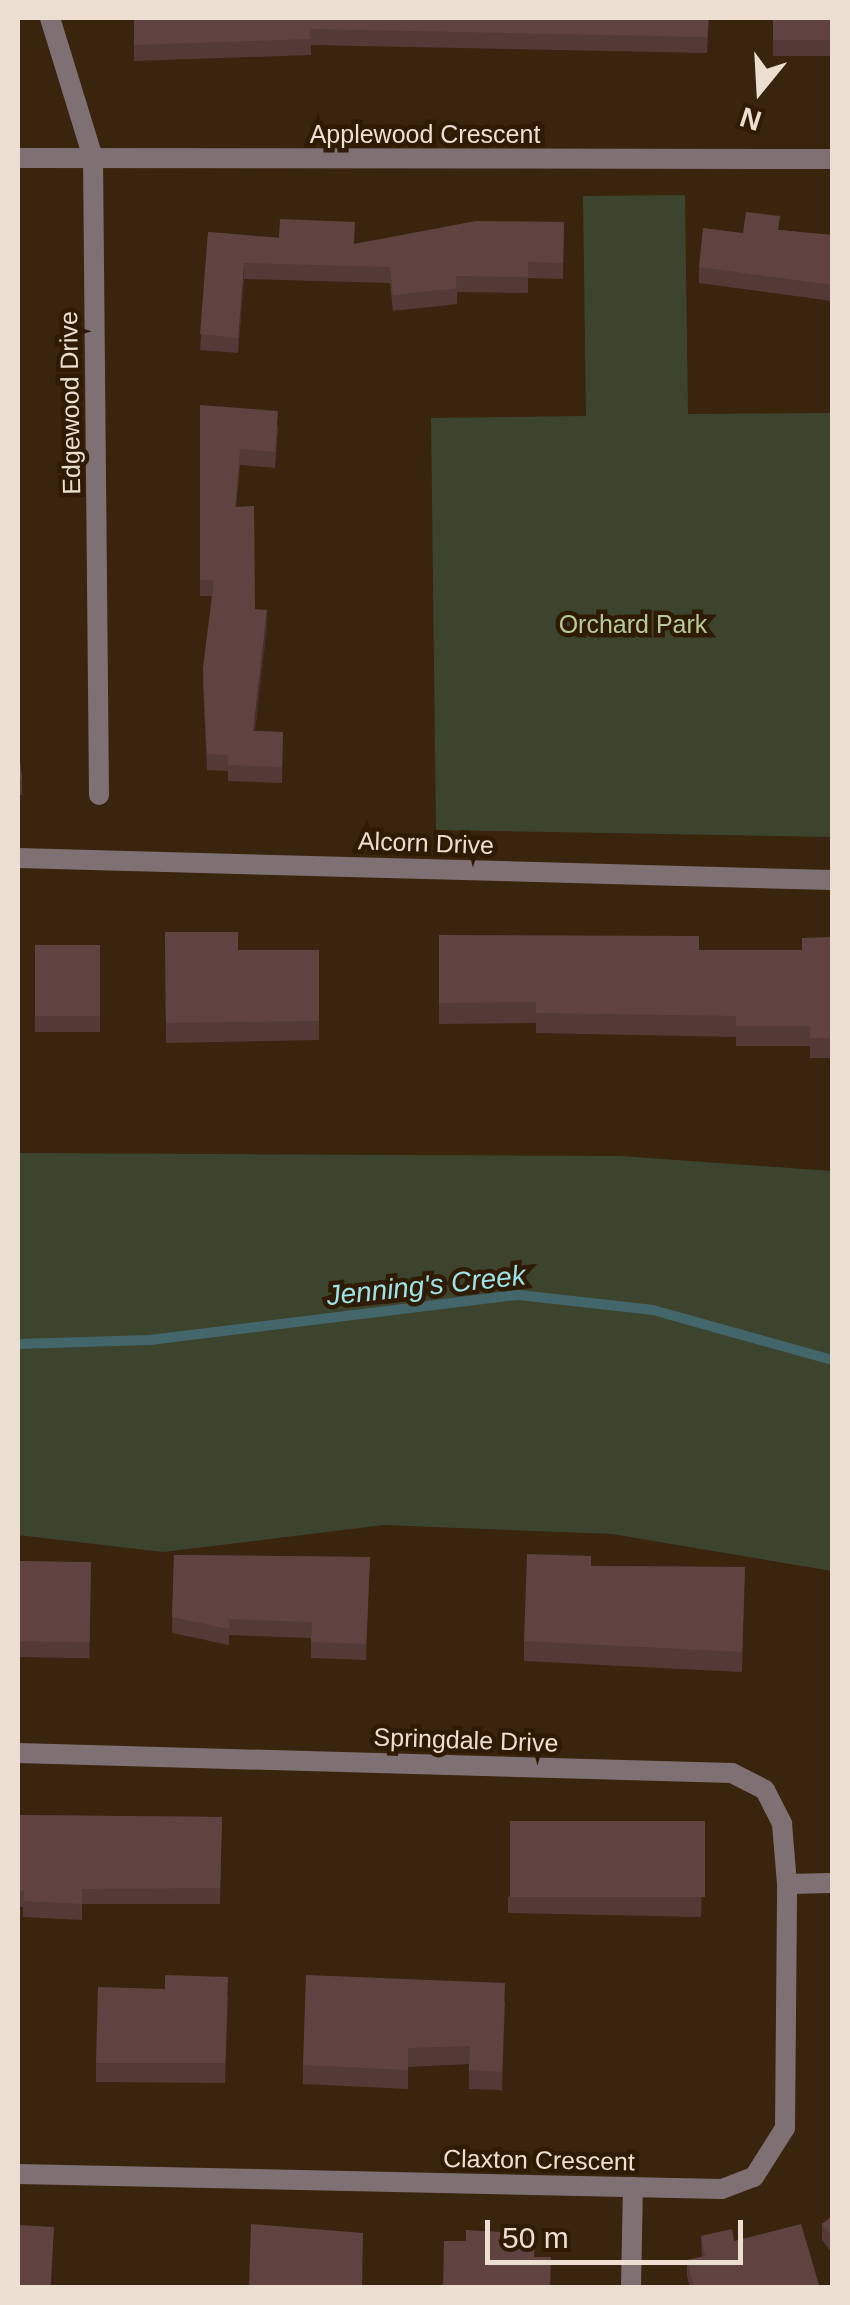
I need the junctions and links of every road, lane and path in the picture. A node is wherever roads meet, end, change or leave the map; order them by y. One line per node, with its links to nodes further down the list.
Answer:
1 (50, 18): 3 (street, Edgewood Drive)
2 (18, 158): 3 (street, Applewood Crescent)
3 (93, 158): 4 (street, Applewood Crescent); 5 (street, Edgewood Drive)
4 (832, 159)
5 (99, 795)
6 (18, 858): 7 (street, Alcorn Drive)
7 (832, 880)
8 (18, 1753): 9 (street, Springdale Drive)
9 (787, 1884): 10 (street); 12 (street, Claxton Crescent)
10 (832, 1884)
11 (18, 2174): 12 (street, Claxton Crescent)
12 (633, 2187): 13 (street)
13 (631, 2288)

